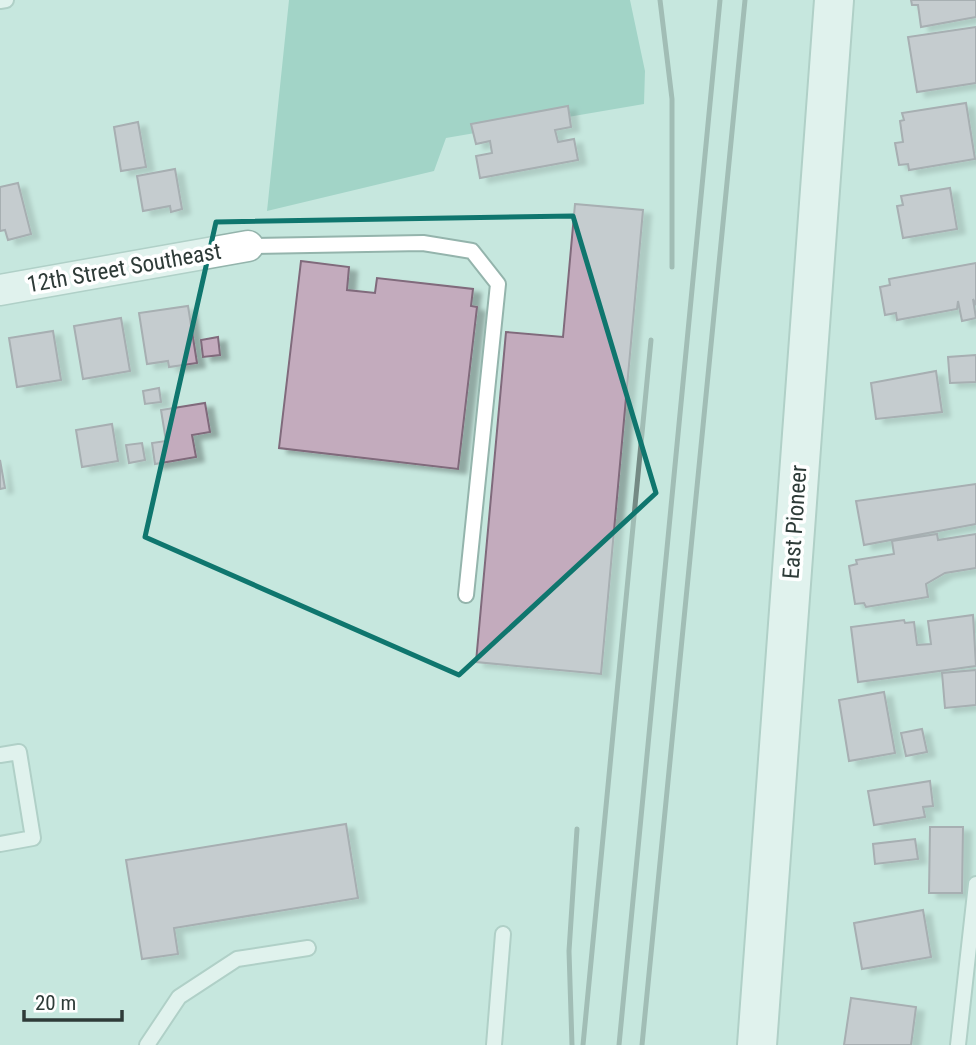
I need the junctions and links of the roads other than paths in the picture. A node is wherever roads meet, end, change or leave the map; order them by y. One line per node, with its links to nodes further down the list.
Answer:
1 (6, 0): 3 (lane)
2 (834, 0): 14 (street, East Pioneer)
3 (0, 1)
4 (248, 246): 5 (street, 12th Street Southeast); 6 (lane)
5 (0, 290)
6 (466, 595)
7 (0, 755): 8 (lane)
8 (0, 844)
9 (976, 884): 15 (lane)
10 (503, 934): 13 (lane)
11 (308, 948): 12 (lane)
12 (147, 1045)
13 (494, 1045)
14 (757, 1045)
15 (958, 1045)

